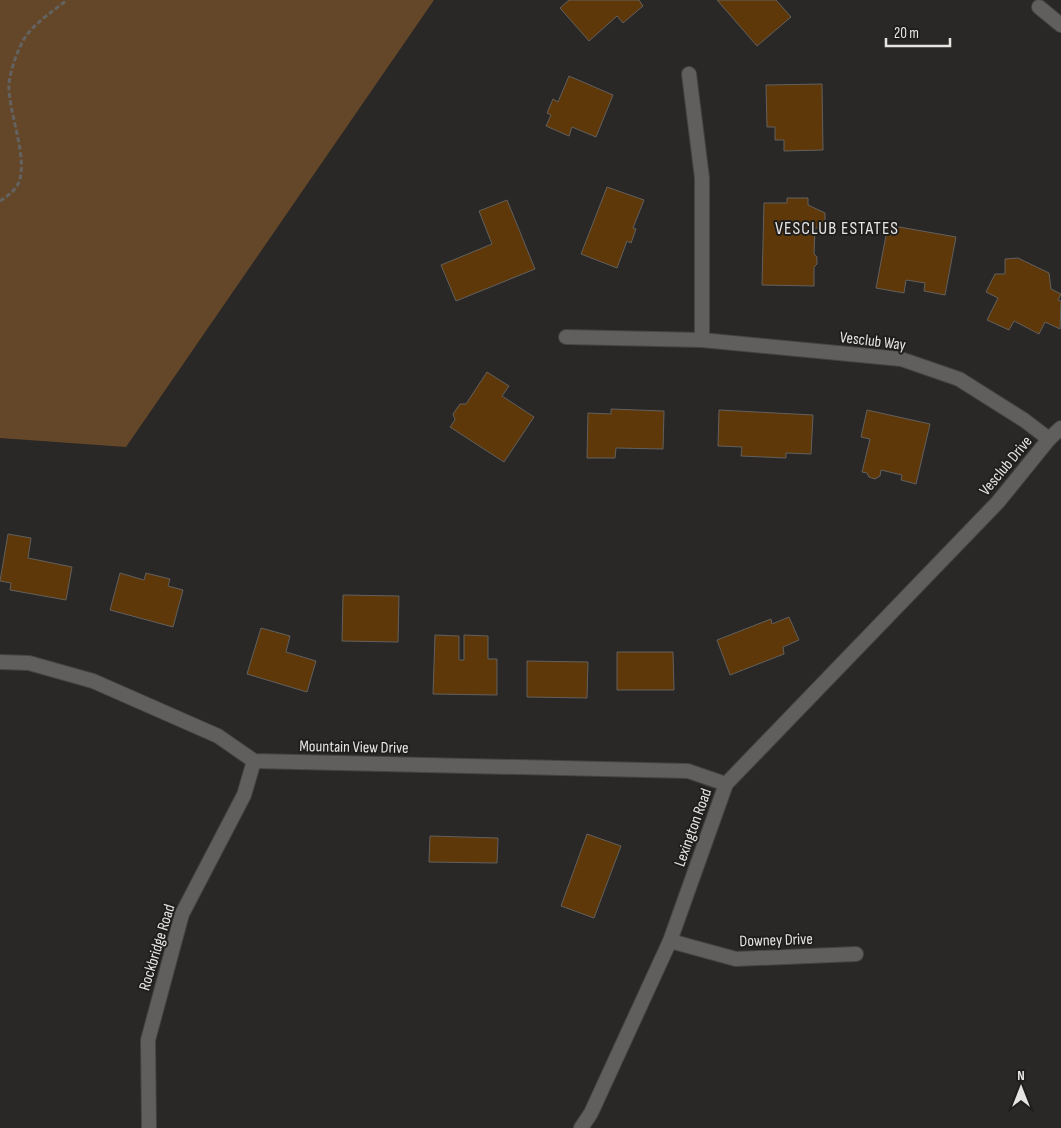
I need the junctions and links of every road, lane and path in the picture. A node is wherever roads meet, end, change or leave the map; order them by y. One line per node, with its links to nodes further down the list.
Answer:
1 (67, 0): 5 (path)
2 (1039, 7): 3 (street)
3 (1061, 25)
4 (689, 74): 7 (street)
5 (0, 201)
6 (566, 337): 7 (street, Vesclub Way)
7 (702, 340): 9 (street, Vesclub Way)
8 (1061, 428): 9 (street, Vesclub Drive)
9 (1049, 439): 10 (street, Vesclub Drive)
10 (976, 525): 13 (street, Lexington Road)
11 (0, 662): 12 (street)
12 (254, 761): 13 (street, Mountain View Drive); 16 (street, Rockbridge Road)
13 (726, 784): 14 (street, Lexington Road)
14 (670, 941): 15 (street, Downey Drive); 17 (street, Lexington Road)
15 (856, 954)
16 (149, 1128)
17 (582, 1128)

